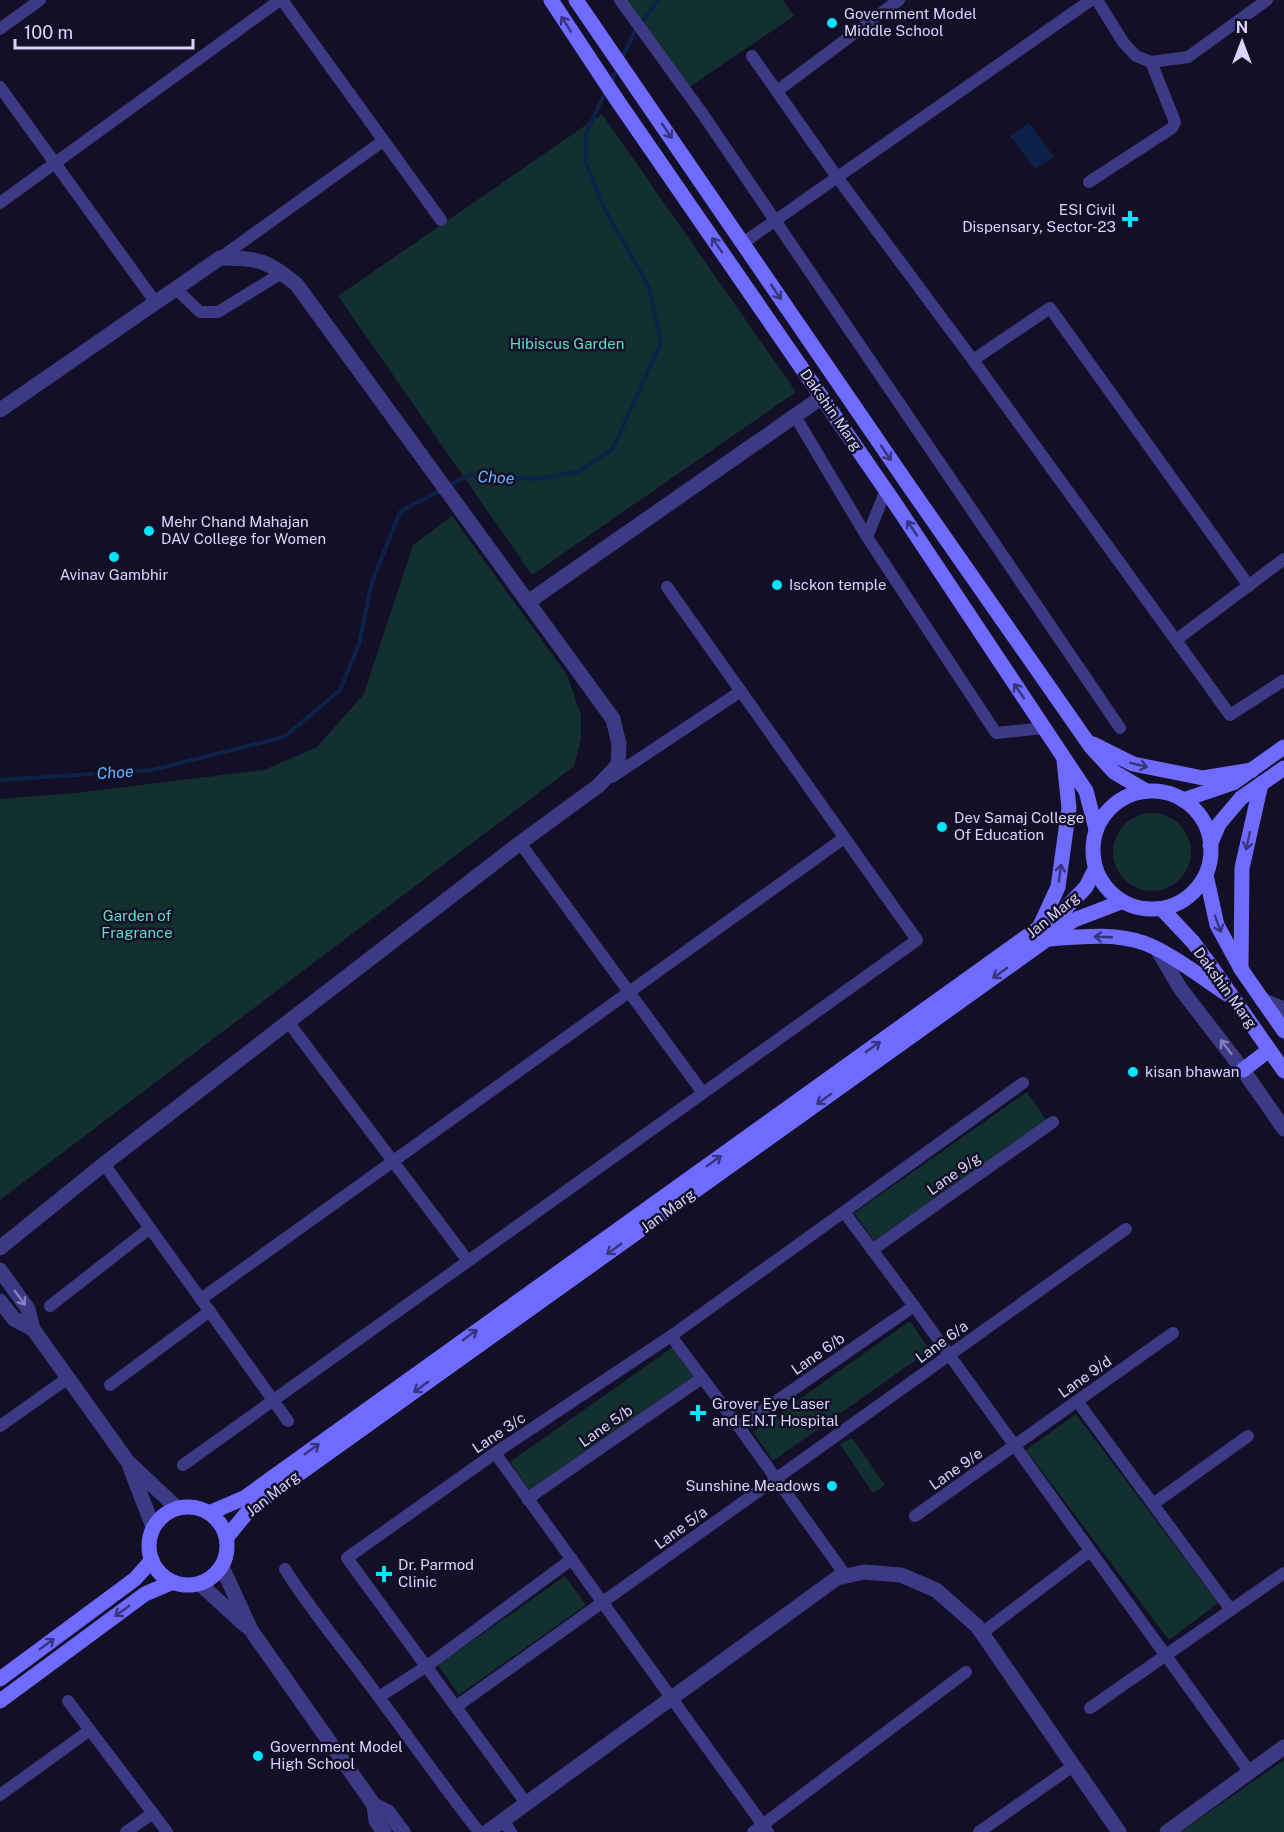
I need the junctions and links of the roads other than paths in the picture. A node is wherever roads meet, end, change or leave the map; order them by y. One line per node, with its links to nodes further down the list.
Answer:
1 (40, 0): 10 (street)
2 (281, 0): 15 (street); 16 (street)
3 (550, 0): 28 (main road, Dakshin Marg, one-way to 3)
4 (576, 0): 22 (main road, Dakshin Marg, one-way to 22)
5 (620, 0): 21 (street)
6 (899, 0): 14 (street)
7 (1091, 0): 17 (street)
8 (1097, 0): 12 (street)
9 (1267, 0): 12 (street)
10 (1, 26)
11 (752, 56): 14 (street)
12 (1150, 62): 18 (street)
13 (0, 87): 16 (street)
14 (777, 91): 17 (street)
15 (383, 141): 20 (street); 23 (street)
16 (56, 163): 19 (street); 26 (street)
17 (837, 177): 21 (street); 27 (street)
18 (1089, 182)
19 (0, 203)
20 (441, 220)
21 (775, 221): 22 (street); 41 (street)
22 (743, 243): 42 (main road, Dakshin Marg, one-way to 42)
23 (220, 258): 24 (street); 25 (street)
24 (282, 273): 25 (street); 36 (street)
25 (176, 289): 26 (street)
26 (156, 303): 29 (street)
27 (973, 360): 34 (street); 37 (street)
28 (822, 397): 30 (street); 31 (main road, Dakshin Marg)
29 (0, 410)
30 (795, 416): 32 (street); 36 (street)
31 (886, 490): 32 (street); 40 (main road, Dakshin Marg, one-way to 31)
32 (867, 537): 40 (street)
33 (1284, 559): 34 (street)
34 (1249, 586): 37 (street)
35 (667, 587): 39 (street)
36 (528, 602): 48 (street)
37 (1176, 640): 38 (street)
38 (1284, 680)
39 (741, 691): 48 (street); 52 (street)
40 (1044, 728): 44 (main road, Dakshin Marg)
41 (1120, 728)
42 (1086, 740): 46 (main road, one-way to 46); 49 (main road, Dakshin Marg)
43 (1284, 747): 46 (main road)
44 (1063, 757): 51 (main road, Dakshin Marg); 59 (main road, one-way to 44)
45 (1284, 768): 47 (main road)
46 (1252, 770): 50 (main road)
47 (1262, 784): 54 (main road); 61 (main road, one-way to 61)
48 (598, 786): 53 (street)
49 (1146, 791): 50 (main road); 51 (main road)
50 (1183, 800): 54 (main road)
51 (1096, 829): 55 (main road)
52 (844, 838): 62 (street); 72 (street)
53 (520, 843): 62 (street); 66 (street)
54 (1210, 845): 56 (main road)
55 (1095, 869): 57 (main road); 59 (main road, Jan Marg)
56 (1206, 875): 58 (main road); 61 (main road, Dakshin Marg, one-way to 61)
57 (1121, 902): 58 (main road); 59 (main road, Jan Marg)
58 (1162, 909): 63 (main road, Dakshin Marg)
59 (1043, 933): 60 (main road, one-way to 59); 110 (main road, Jan Marg, one-way to 59); 113 (main road, Jan Marg, one-way to 113)
60 (1156, 949): 63 (main road); 69 (street, one-way to 60)
61 (1241, 969): 64 (main road, Dakshin Marg)
62 (629, 993): 72 (street); 75 (street)
63 (1232, 997): 68 (main road, Dakshin Marg)
64 (1262, 1000): 65 (street); 67 (main road, Dakshin Marg)
65 (1284, 1009)
66 (289, 1023): 75 (street); 76 (street)
67 (1284, 1031)
68 (1269, 1050): 69 (main road); 70 (main road, Dakshin Marg)
69 (1243, 1070): 74 (street)
70 (1284, 1071)
71 (1023, 1083): 77 (street, Lane 3/c)
72 (703, 1093): 82 (street)
73 (1053, 1122): 81 (street, Lane 9/g)
74 (1284, 1129)
75 (393, 1162): 82 (street); 84 (street)
76 (104, 1164): 78 (street); 80 (street)
77 (844, 1212): 81 (street); 91 (street, Lane 3/c)
78 (150, 1228): 84 (street); 86 (street)
79 (1126, 1229): 92 (street, Lane 6/a)
80 (0, 1248)
81 (872, 1250): 87 (street)
82 (468, 1261): 96 (street)
83 (0, 1270): 89 (street, one-way to 89)
84 (201, 1299): 88 (street)
85 (0, 1300): 89 (street)
86 (50, 1306)
87 (914, 1306): 92 (street); 100 (street, Lane 6/b)
88 (210, 1311): 95 (street); 96 (street)
89 (33, 1329): 93 (street)
90 (1173, 1333): 97 (street, Lane 9/d)
91 (671, 1336): 94 (street); 103 (street, Lane 3/c)
92 (949, 1355): 102 (street); 106 (street, Lane 6/a)
93 (68, 1378): 99 (street); 104 (street)
94 (702, 1378): 100 (street); 107 (street, Lane 5/b)
95 (110, 1385)
96 (273, 1400): 98 (street); 105 (street)
97 (1077, 1401): 102 (street, Lane 9/d); 108 (street)
98 (288, 1421)
99 (0, 1426)
100 (739, 1427): 106 (street)
101 (1248, 1436): 108 (street)
102 (1014, 1446): 111 (street, Lane 9/e); 114 (street)
103 (495, 1453): 107 (street); 128 (street, Lane 3/c)
104 (128, 1462): 109 (street); 112 (street)
105 (183, 1465)
106 (776, 1479): 120 (street); 123 (street, Lane 5/a)
107 (527, 1499): 115 (street)
108 (1153, 1504): 124 (street)
109 (177, 1508): 110 (main road); 112 (main road)
110 (209, 1513): 113 (main road)
111 (915, 1516)
112 (153, 1527): 116 (main road)
113 (227, 1537): 117 (main road)
114 (1090, 1551): 126 (street); 127 (street)
115 (572, 1559): 123 (street); 128 (street)
116 (152, 1560): 121 (main road); 130 (main road, one-way to 116)
117 (222, 1567): 122 (main road); 125 (street)
118 (285, 1569): 131 (street)
119 (1284, 1573): 124 (street)
120 (846, 1576): 126 (street); 132 (street)
121 (172, 1582): 122 (main road); 133 (main road, one-way to 133)
122 (200, 1584): 125 (street)
123 (603, 1602): 132 (street); 135 (street, Lane 5/a)
124 (1231, 1610): 127 (street)
125 (250, 1630): 143 (street)
126 (982, 1633): 139 (street)
127 (1166, 1656): 136 (street); 140 (street)
128 (427, 1666): 131 (street); 135 (street)
129 (966, 1672): 146 (street)
130 (0, 1679)
131 (379, 1697): 151 (street)
132 (672, 1698): 142 (street); 146 (street)
133 (0, 1701)
134 (68, 1701): 137 (street)
135 (457, 1706): 142 (street)
136 (1090, 1708)
137 (90, 1730): 141 (street); 144 (street)
138 (1284, 1747): 140 (street)
139 (1073, 1766): 153 (street); 154 (street)
140 (1249, 1771): 155 (street)
141 (0, 1795)
142 (526, 1803): 145 (street)
143 (374, 1805): 149 (street); 150 (street)
144 (153, 1813): 147 (street); 148 (street)
145 (507, 1826): 152 (street)
146 (762, 1830)
147 (126, 1832)
148 (166, 1832)
149 (384, 1832)
150 (403, 1832)
151 (479, 1832)
152 (487, 1832)
153 (978, 1832)
154 (1119, 1832)
155 (1167, 1832)

